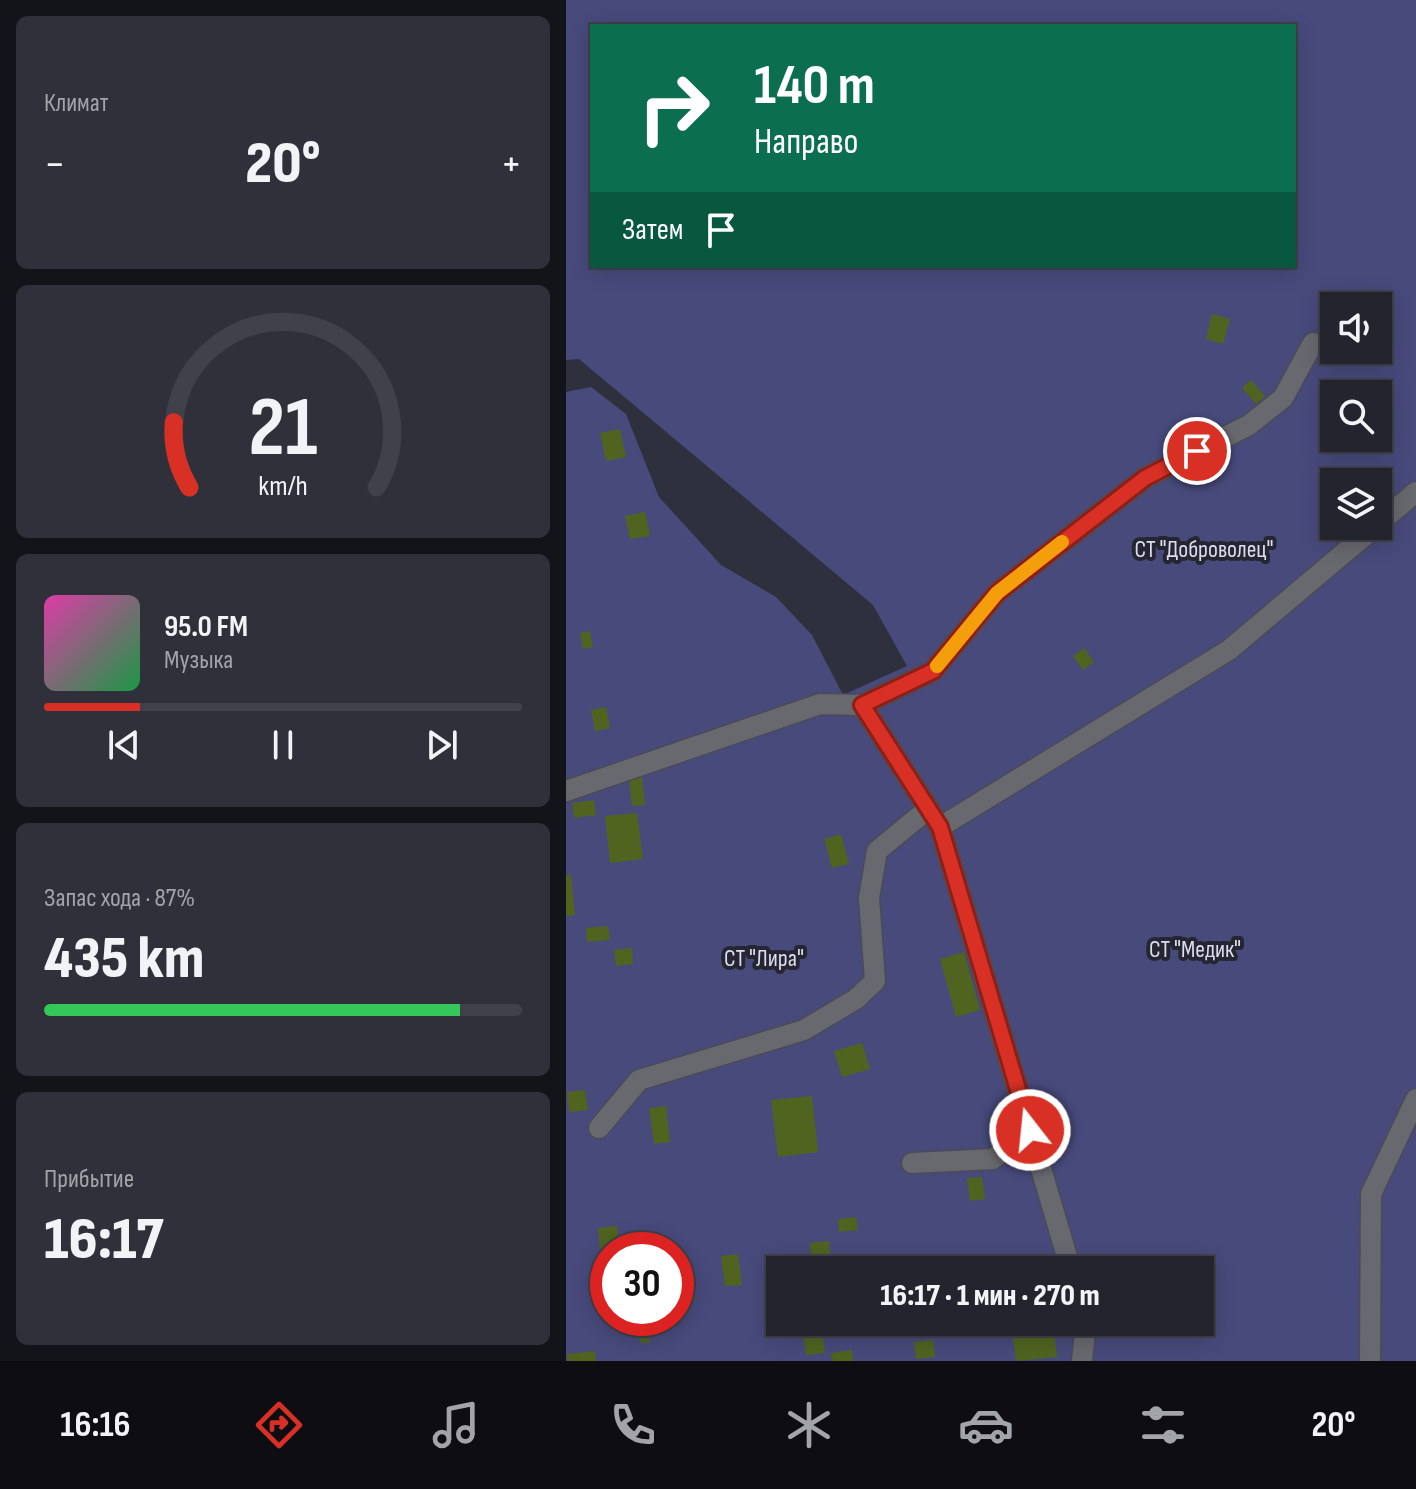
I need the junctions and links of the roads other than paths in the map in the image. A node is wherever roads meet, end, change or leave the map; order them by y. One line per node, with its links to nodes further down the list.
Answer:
1 (1313, 343): 5 (street)
2 (1416, 492): 3 (street)
3 (1392, 512)
4 (1359, 540): 8 (street)
5 (862, 705): 6 (street); 7 (street)
6 (566, 791)
7 (928, 809): 8 (street); 10 (street)
8 (940, 827): 11 (street)
9 (1416, 1099): 16 (street)
10 (599, 1128)
11 (1030, 1130): 12 (street); 13 (street)
12 (912, 1163)
13 (1067, 1256)
14 (1085, 1336): 15 (street)
15 (1082, 1361)
16 (1370, 1361)

